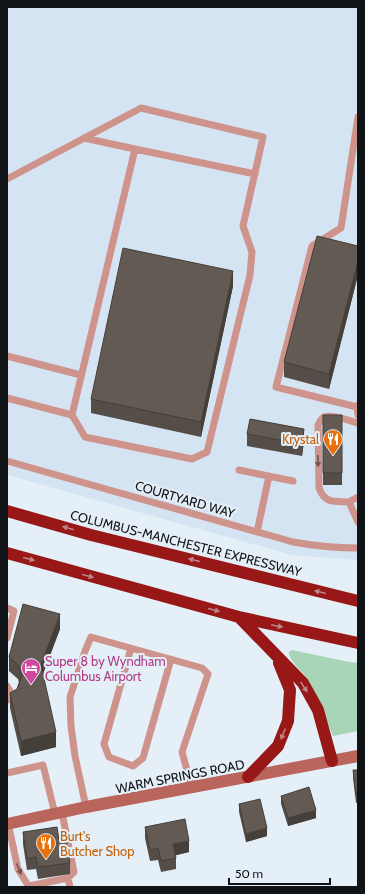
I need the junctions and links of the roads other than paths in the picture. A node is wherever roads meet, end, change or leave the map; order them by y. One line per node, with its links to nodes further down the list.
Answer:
1 (358, 117): 9 (lane)
2 (84, 138): 3 (lane); 4 (lane); 5 (lane)
3 (135, 149): 4 (lane); 7 (lane)
4 (255, 174): 10 (lane)
5 (7, 179)
6 (7, 356): 7 (lane)
7 (81, 375): 10 (lane)
8 (7, 398): 10 (lane)
9 (358, 406): 11 (lane)
10 (72, 415)
11 (358, 415)
12 (358, 423): 18 (lane, one-way to 18)
13 (7, 461): 21 (lane, COURTYARD WAY)
14 (239, 470): 15 (lane)
15 (269, 476): 16 (lane); 21 (lane)
16 (293, 480)
17 (358, 497): 18 (lane)
18 (349, 502): 20 (lane)
19 (7, 511): 24 (highway, COLUMBUS-MANCHESTER EXPRESSWAY, one-way to 19)
20 (358, 522)
21 (257, 532): 22 (lane, COURTYARD WAY)
22 (358, 548)
23 (7, 553): 26 (highway, one-way to 26)
24 (354, 600)
25 (7, 608): 27 (lane)
26 (239, 617): 28 (highway, one-way to 28); 30 (highway)
27 (7, 638)
28 (358, 643)
29 (131, 648): 31 (lane); 31 (lane); 39 (lane)
30 (277, 656): 35 (highway, one-way to 35); 37 (highway, one-way to 37)
31 (171, 659): 38 (lane)
32 (7, 686): 33 (lane)
33 (7, 700)
34 (358, 756): 35 (main road, WARM SPRINGS ROAD)
35 (332, 761): 37 (main road, WARM SPRINGS ROAD)
36 (7, 773): 40 (lane)
37 (248, 777): 38 (main road, WARM SPRINGS ROAD)
38 (192, 788): 39 (main road, WARM SPRINGS ROAD)
39 (86, 807): 40 (main road, WARM SPRINGS ROAD)
40 (58, 813): 41 (main road, WARM SPRINGS ROAD); 42 (lane)
41 (7, 824): 43 (lane, one-way to 43)
42 (68, 878): 43 (lane); 44 (lane)
43 (29, 886)
44 (70, 887)

